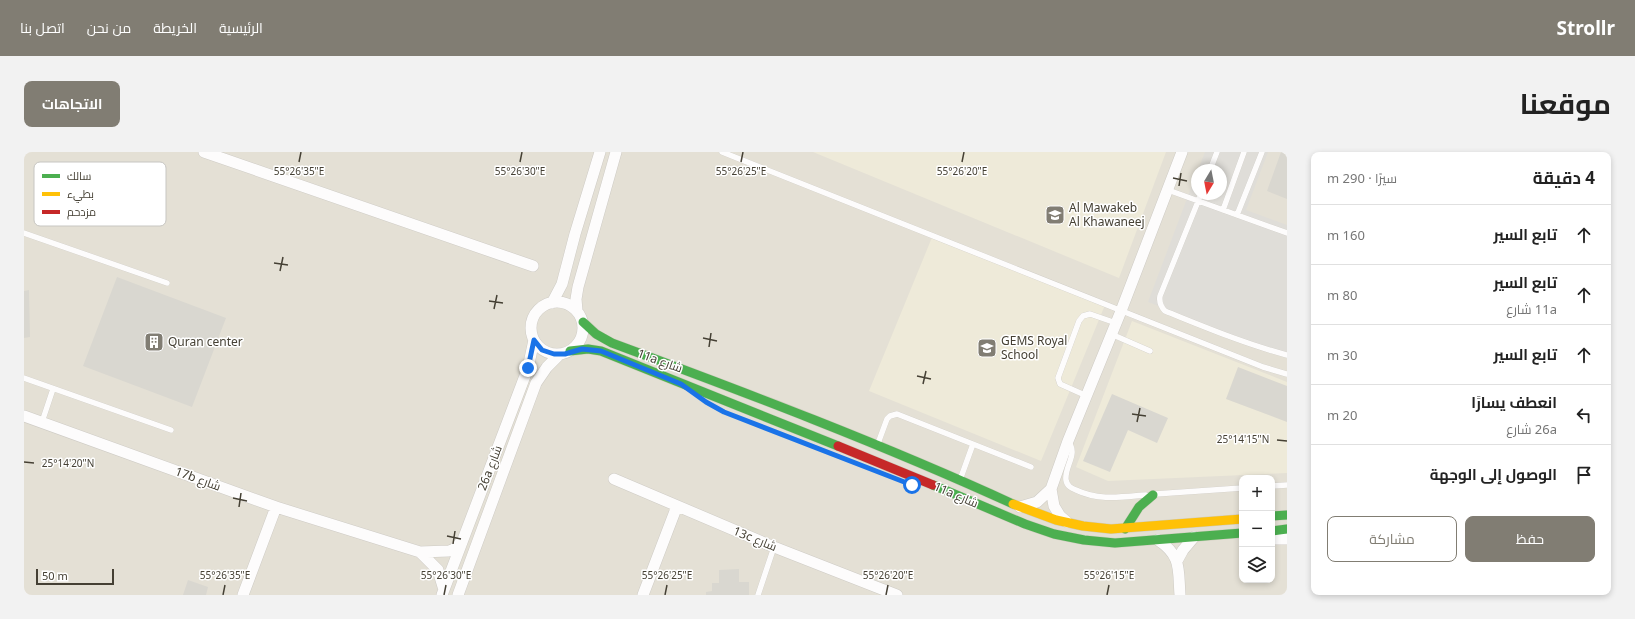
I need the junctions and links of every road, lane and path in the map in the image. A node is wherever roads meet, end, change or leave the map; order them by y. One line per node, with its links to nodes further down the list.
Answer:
1 (204, 152): 16 (street)
2 (616, 152): 19 (street)
3 (722, 152): 20 (lane)
4 (1182, 152): 10 (street)
5 (1217, 152): 9 (lane)
6 (1244, 152): 12 (lane)
7 (1262, 152): 13 (lane)
8 (599, 153): 18 (street)
9 (1212, 164)
10 (1168, 190): 11 (lane); 20 (street)
11 (1198, 201): 12 (lane); 27 (lane)
12 (1223, 210): 13 (lane)
13 (1237, 215): 15 (lane)
14 (24, 233): 17 (lane)
15 (1287, 233)
16 (533, 266)
17 (167, 283)
18 (552, 303): 19 (street); 24 (street)
19 (577, 311): 21 (street)
20 (1121, 311): 22 (street); 28 (lane)
21 (583, 322): 26 (street); 39 (street, 11a شارع)
22 (1116, 323): 23 (street); 32 (lane)
23 (1111, 334): 25 (lane); 32 (street)
24 (534, 340): 26 (street); 65 (street, 26a شارع)
25 (1150, 351)
26 (565, 353): 30 (street, 11a شارع); 74 (street, 26a شارع)
27 (1287, 355)
28 (1287, 374)
29 (24, 378): 31 (lane)
30 (681, 384): 33 (street); 66 (street, 11a شارع)
31 (53, 388): 35 (lane); 36 (lane)
32 (1087, 396): 37 (street)
33 (710, 405)
34 (24, 416): 35 (street, 17b شارع)
35 (42, 422): 49 (street, 17b شارع)
36 (171, 430)
37 (1068, 441): 47 (street); 48 (lane)
38 (973, 444): 39 (lane); 41 (lane); 43 (lane)
39 (877, 446): 43 (street, 11a شارع)
40 (832, 454): 60 (street)
41 (1031, 467)
42 (614, 479): 50 (street, 13c شارع)
43 (960, 480): 51 (street, 11a شارع)
44 (1287, 485): 45 (lane)
45 (1275, 486)
46 (1239, 488): 48 (lane)
47 (1051, 489): 51 (street); 55 (street)
48 (1153, 494): 56 (street)
49 (276, 506): 69 (street, 17b شارع); 73 (street)
50 (677, 506): 67 (street, 13c شارع); 75 (street)
51 (1019, 507): 55 (street, 11a شارع)
52 (1287, 515): 53 (street)
53 (1275, 516)
54 (1239, 519): 56 (street, 11a شارع)
55 (1069, 523): 56 (street, 11a شارع)
56 (1126, 529)
57 (1287, 529): 58 (street)
58 (1275, 530)
59 (1239, 533): 61 (street, 11a شارع)
60 (1027, 534)
61 (1194, 537): 63 (street, 11a شارع); 70 (street)
62 (1275, 539): 64 (street)
63 (1158, 540): 66 (street, 11a شارع); 70 (street)
64 (1287, 540)
65 (462, 541): 69 (street, 17b شارع); 71 (street, 26a شارع)
66 (1115, 543): 68 (street)
67 (774, 547): 72 (street, 13c شارع); 76 (lane)
68 (1100, 551)
69 (420, 552): 71 (street, 17b شارع)
70 (1177, 561): 78 (street)
71 (443, 592)
72 (877, 592): 77 (street, 13c شارع)
73 (244, 595)
74 (458, 595)
75 (643, 595)
76 (758, 595)
77 (897, 595)
78 (1180, 595)

